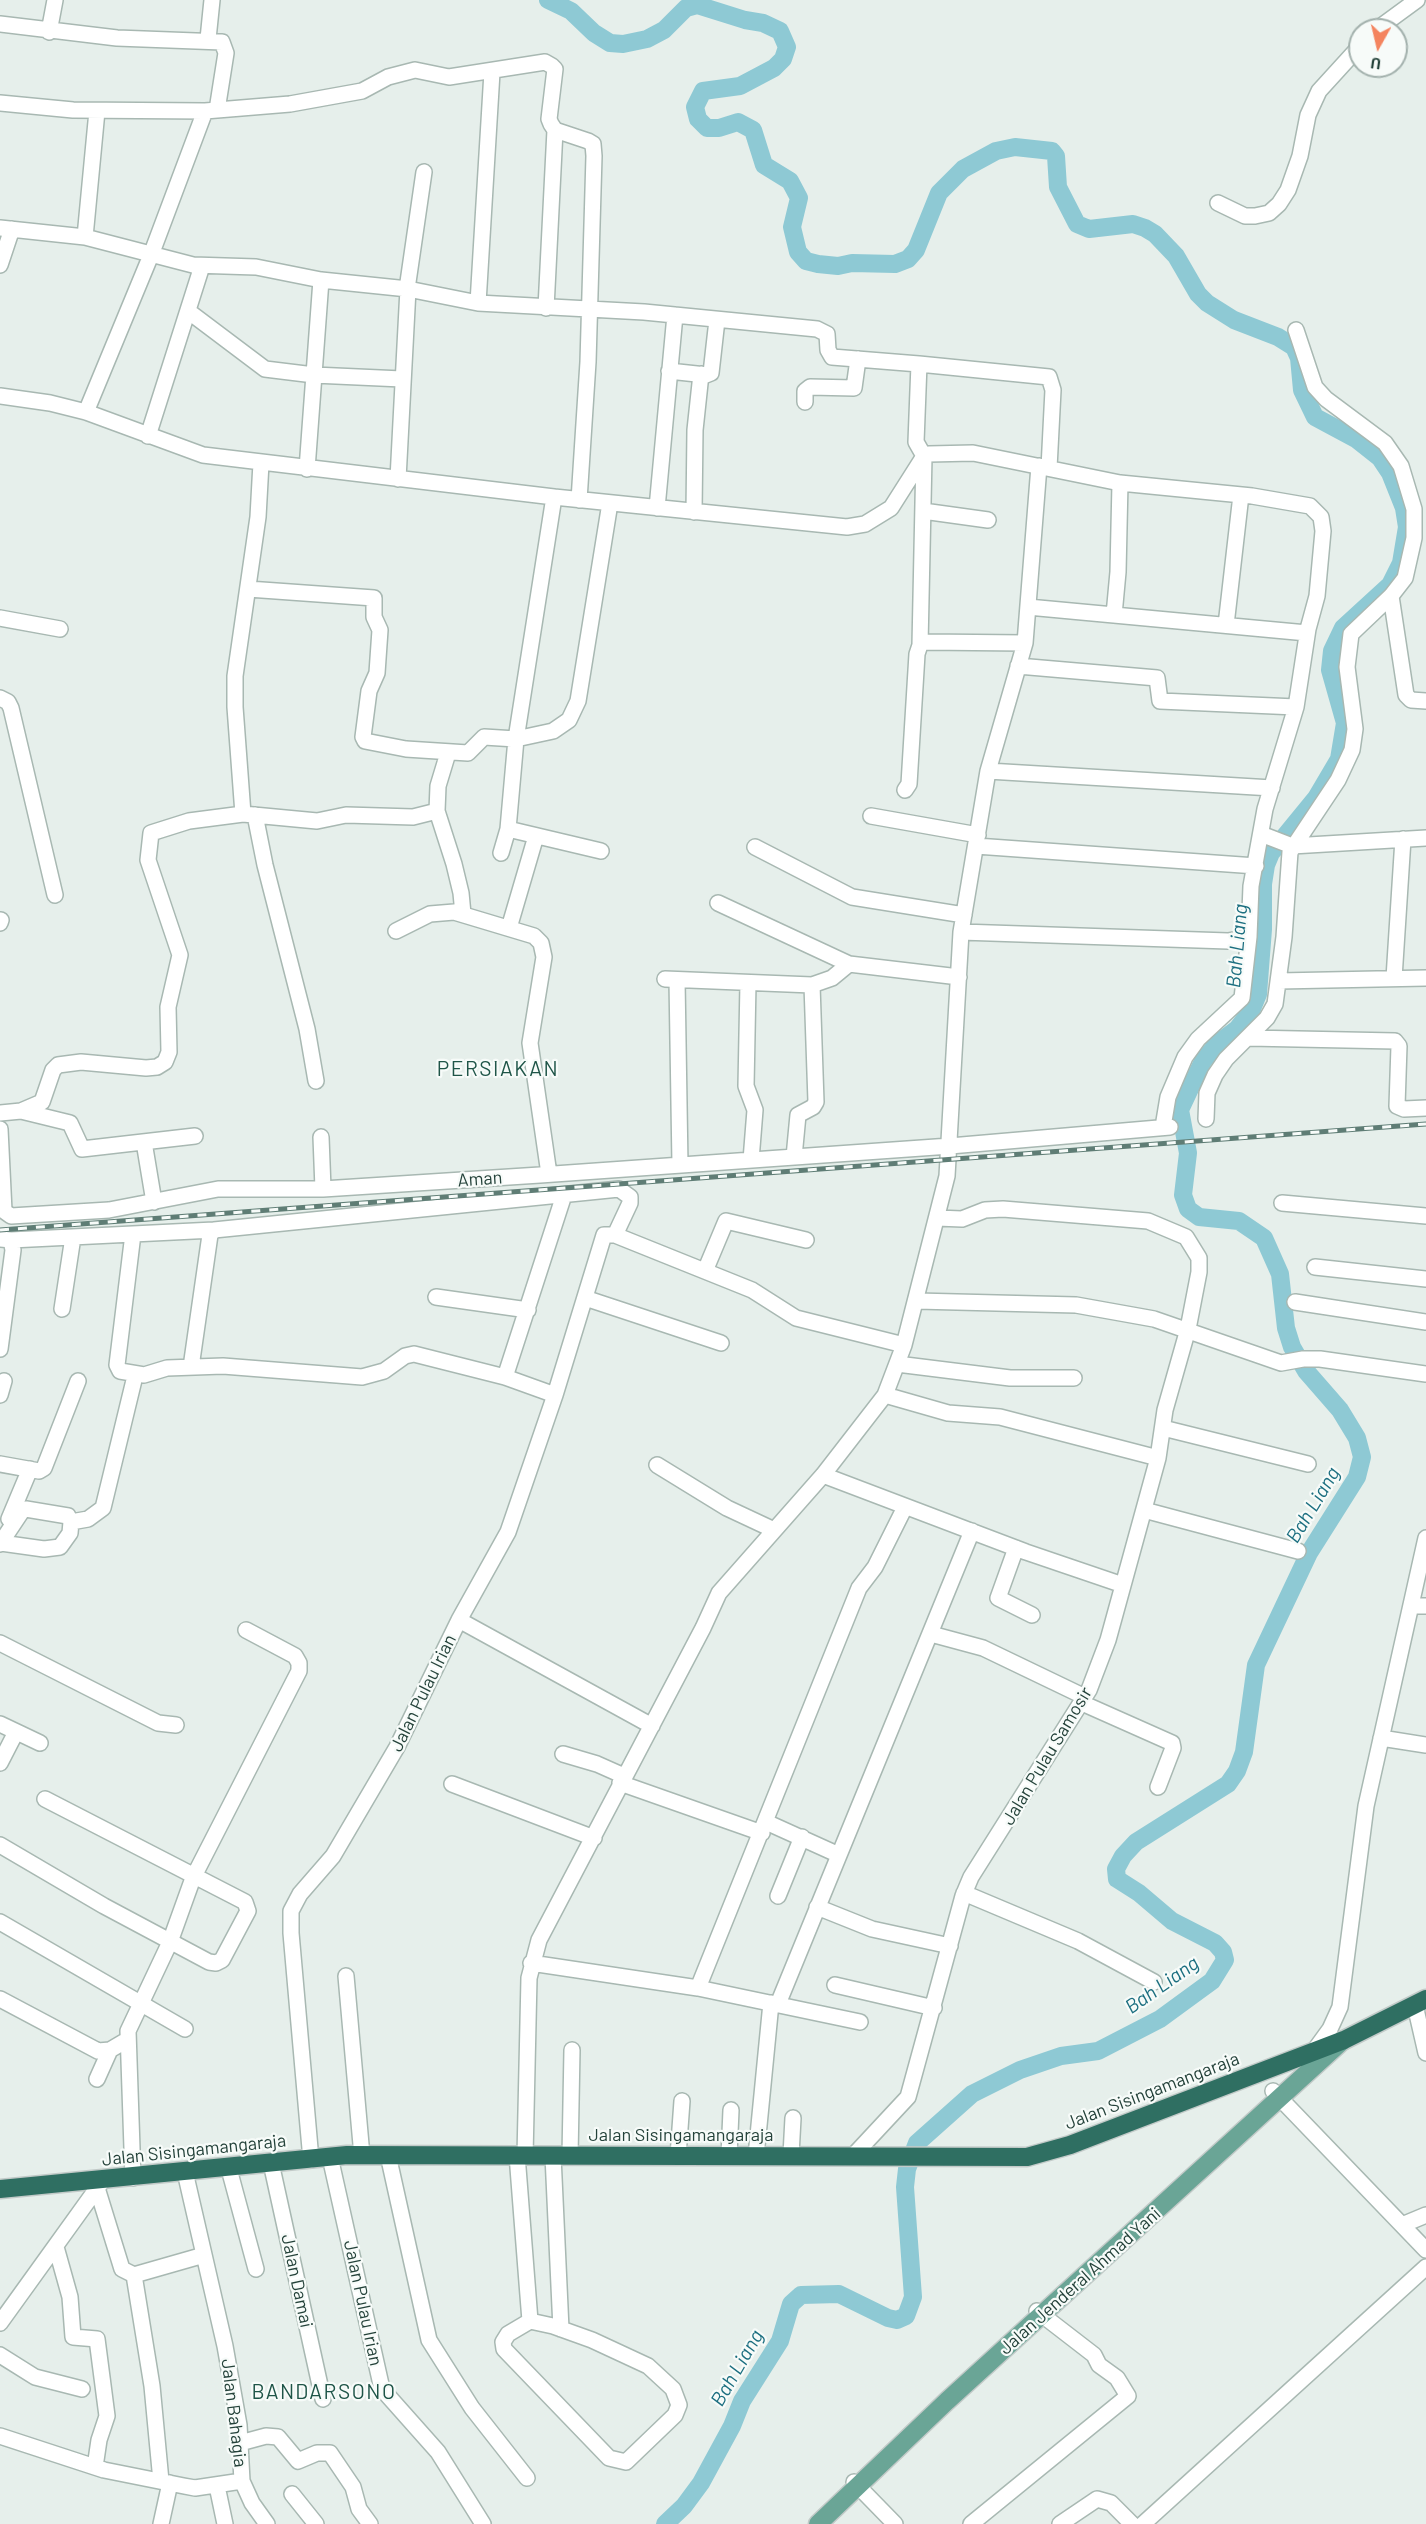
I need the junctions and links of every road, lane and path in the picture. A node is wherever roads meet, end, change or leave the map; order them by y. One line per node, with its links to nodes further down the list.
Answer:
1 (55, 0): 6 (street)
2 (212, 0): 7 (street)
3 (1417, 0): 4 (street)
4 (1392, 18)
5 (0, 24): 6 (street)
6 (49, 32): 7 (street)
7 (208, 39): 12 (street)
8 (1348, 59): 15 (street)
9 (492, 72): 12 (street); 13 (street); 23 (street)
10 (0, 103): 11 (street)
11 (97, 111): 12 (street); 17 (street)
12 (211, 111): 18 (street)
13 (555, 130): 24 (street); 25 (street)
14 (424, 172): 22 (street)
15 (1218, 203)
16 (6, 229): 17 (street); 19 (street)
17 (85, 237): 18 (street)
18 (151, 255): 20 (street); 38 (street)
19 (0, 265)
20 (202, 266): 21 (street); 26 (street)
21 (321, 280): 22 (street); 34 (street)
22 (407, 289): 23 (street); 35 (street)
23 (478, 303): 24 (street)
24 (546, 308): 25 (street)
25 (588, 310): 27 (street); 48 (street)
26 (188, 311): 34 (street); 39 (street)
27 (675, 315): 28 (street); 32 (street)
28 (717, 320): 30 (street); 33 (street)
29 (1296, 330): 55 (street)
30 (858, 359): 31 (street); 37 (street)
31 (919, 364): 40 (street); 42 (street)
32 (669, 371): 33 (street); 50 (street)
33 (701, 374): 52 (street)
34 (314, 375): 35 (street); 43 (street)
35 (402, 379): 44 (street)
36 (0, 396): 38 (street)
37 (805, 402)
38 (86, 412): 39 (street)
39 (148, 436): 41 (street)
40 (924, 456): 42 (street); 51 (street); 52 (street)
41 (261, 463): 43 (street); 54 (street)
42 (1044, 467): 45 (street); 56 (street)
43 (307, 469): 44 (street)
44 (399, 479): 47 (street)
45 (1120, 483): 46 (street); 57 (street)
46 (1241, 495): 59 (street); 61 (street)
47 (554, 497): 48 (street); 68 (street)
48 (579, 500): 49 (street)
49 (610, 503): 50 (street); 68 (street)
50 (657, 508): 52 (street)
51 (923, 511): 53 (street); 63 (street)
52 (694, 512)
53 (987, 520)
54 (248, 589): 69 (street); 74 (street)
55 (1391, 596): 66 (street); 82 (street)
56 (1028, 608): 57 (street); 62 (street)
57 (1114, 615): 59 (street)
58 (0, 618): 60 (street)
59 (1226, 625): 61 (street)
60 (60, 629)
61 (1307, 633): 67 (street)
62 (1025, 643): 63 (street); 64 (street)
63 (920, 645): 72 (street)
64 (1018, 666): 67 (street); 70 (street)
65 (0, 699): 87 (street)
66 (1426, 701)
67 (1296, 707): 71 (street)
68 (516, 739): 69 (street); 76 (street)
69 (448, 753): 73 (street)
70 (988, 771): 71 (street); 81 (street)
71 (1272, 788): 77 (street)
72 (905, 790)
73 (437, 811): 74 (street); 89 (street)
74 (249, 815): 103 (street); 105 (street)
75 (870, 816): 81 (street)
76 (508, 829): 78 (street); 85 (street)
77 (1264, 835): 82 (street); 86 (street)
78 (536, 836): 84 (street); 91 (street)
79 (1426, 838): 80 (street)
80 (1403, 839): 82 (street); 97 (street)
81 (977, 840): 86 (street); 90 (street)
82 (1290, 845): 99 (street)
83 (755, 847): 90 (street)
84 (601, 851)
85 (501, 853)
86 (1256, 866): 94 (street)
87 (55, 896)
88 (718, 903): 95 (street)
89 (463, 914): 91 (street); 92 (street)
90 (964, 915): 93 (street)
91 (509, 928): 116 (street)
92 (396, 931)
93 (961, 932): 94 (street); 96 (street)
94 (1249, 937): 112 (street, Aman)
95 (849, 964): 96 (street); 101 (street)
96 (959, 977): 112 (street)
97 (1394, 978): 98 (street); 99 (street)
98 (1426, 978)
99 (1279, 981): 102 (street)
100 (748, 983): 101 (street); 114 (street); 115 (street)
101 (812, 984): 113 (street)
102 (1249, 1038): 104 (street); 107 (street)
103 (316, 1081)
104 (1426, 1108)
105 (21, 1111): 106 (street); 111 (street)
106 (0, 1113)
107 (1206, 1119)
108 (0, 1129): 119 (street, Aman)
109 (195, 1136): 111 (street)
110 (321, 1137): 117 (street)
111 (144, 1142): 119 (street)
112 (950, 1146): 113 (street, Aman); 122 (street)
113 (794, 1157): 114 (street, Aman)
114 (751, 1160): 115 (street, Aman)
115 (680, 1166): 116 (street, Aman)
116 (549, 1174): 117 (street, Aman)
117 (323, 1189): 119 (street, Aman)
118 (564, 1195): 123 (street); 125 (street); 137 (street)
119 (154, 1202)
120 (1282, 1203): 121 (street)
121 (1426, 1216)
122 (937, 1218): 134 (street); 139 (street, Jalan Pulau Samosir)
123 (214, 1230): 124 (street); 144 (street)
124 (133, 1234): 126 (street); 146 (street)
125 (615, 1234): 130 (street); 133 (street, Jalan Pulau Irian)
126 (73, 1237): 127 (street); 136 (street)
127 (6, 1239): 142 (street)
128 (806, 1240): 130 (street)
129 (1315, 1267): 131 (street)
130 (705, 1270): 141 (street)
131 (1426, 1279)
132 (436, 1297): 137 (street)
133 (585, 1298): 140 (street); 150 (street, Jalan Pulau Irian)
134 (917, 1301): 139 (street); 141 (street)
135 (1295, 1302): 138 (street)
136 (62, 1309)
137 (528, 1310): 147 (street)
138 (1426, 1322)
139 (1188, 1329): 145 (street); 152 (street, Jalan Pulau Samosir)
140 (721, 1343)
141 (904, 1345): 143 (street)
142 (0, 1349)
143 (897, 1364): 148 (street); 151 (street)
144 (191, 1367): 146 (street); 147 (street)
145 (1426, 1374)
146 (135, 1376): 161 (street)
147 (505, 1377): 150 (street)
148 (1074, 1378)
149 (78, 1381): 157 (street)
150 (555, 1395): 172 (street, Jalan Pulau Irian)
151 (885, 1395): 153 (street); 158 (street)
152 (1162, 1428): 153 (street, Jalan Pulau Samosir); 155 (street)
153 (1158, 1458): 160 (street, Jalan Pulau Samosir)
154 (0, 1464): 157 (street)
155 (1308, 1464)
156 (657, 1465): 162 (street)
157 (30, 1469): 164 (street)
158 (823, 1475): 159 (street); 162 (street)
159 (905, 1507): 163 (street); 190 (street)
160 (1144, 1510): 168 (street); 169 (street, Jalan Pulau Samosir)
161 (71, 1522): 166 (street); 166 (street)
162 (774, 1530): 179 (street)
163 (972, 1531): 167 (street); 174 (street)
164 (0, 1535)
165 (1426, 1538): 170 (street)
166 (0, 1544)
167 (1016, 1548): 169 (street); 171 (street)
168 (1298, 1551)
169 (1124, 1585): 176 (street, Jalan Pulau Samosir)
170 (1418, 1606): 181 (street)
171 (1032, 1615)
172 (459, 1620): 179 (street); 236 (street, Jalan Pulau Irian)
173 (246, 1630): 195 (street)
174 (931, 1634): 176 (street); 194 (street)
175 (0, 1643): 178 (street)
176 (1084, 1700): 188 (street); 196 (street, Jalan Pulau Samosir)
177 (0, 1724): 180 (street)
178 (176, 1725)
179 (652, 1726): 186 (street)
180 (16, 1732): 182 (street); 185 (street)
181 (1381, 1737): 183 (street); 211 (street)
182 (40, 1743)
183 (1426, 1745)
184 (563, 1754): 186 (street)
185 (0, 1763)
186 (622, 1779): 190 (street); 192 (street)
187 (452, 1784): 192 (street)
188 (1158, 1787)
189 (45, 1799): 195 (street)
190 (764, 1827): 191 (street); 206 (street)
191 (802, 1837): 194 (street); 197 (street)
192 (594, 1838): 202 (street)
193 (0, 1845): 200 (street)
194 (839, 1855): 198 (street)
195 (194, 1878): 200 (street); 200 (street)
196 (964, 1893): 201 (street, Jalan Pulau Samosir); 204 (street)
197 (778, 1896)
198 (817, 1907): 201 (street); 210 (street)
199 (0, 1922): 209 (street)
200 (170, 1942): 209 (street)
201 (950, 1946): 212 (street, Jalan Pulau Samosir)
202 (531, 1963): 206 (street); 229 (street)
203 (346, 1976): 228 (street)
204 (1154, 1982)
205 (835, 1985): 212 (street)
206 (698, 1988): 210 (street)
207 (0, 1999): 217 (street)
208 (1420, 2002): 216 (highway, Jalan Sisingamangaraja); 220 (street)
209 (140, 2004): 214 (street); 215 (street)
210 (774, 2004): 213 (street); 233 (street)
211 (1340, 2007): 216 (street); 219 (street)
212 (934, 2008): 234 (street, Jalan Pulau Samosir)
213 (860, 2022)
214 (185, 2029)
215 (127, 2040): 217 (street); 240 (street)
216 (1344, 2040): 219 (highway, Jalan Sisingamangaraja); 222 (main road, Jalan Jenderal Ahmad Yani)
217 (110, 2050): 221 (street)
218 (572, 2050): 230 (street)
219 (1314, 2051): 222 (main road, Jalan Jenderal Ahmad Yani); 234 (highway, Jalan Sisingamangaraja)
220 (1426, 2053)
221 (97, 2079)
222 (1277, 2095): 244 (street); 251 (main road, Jalan Jenderal Ahmad Yani)
223 (682, 2101): 231 (street)
224 (731, 2110): 232 (street)
225 (793, 2118): 227 (street)
226 (388, 2155): 228 (highway, Jalan Sisingamangaraja); 229 (highway, Jalan Sisingamangaraja); 261 (street)
227 (791, 2155): 233 (highway, Jalan Sisingamangaraja); 234 (highway, Jalan Sisingamangaraja)
228 (362, 2156): 235 (highway, Jalan Sisingamangaraja)
229 (521, 2156): 230 (highway, Jalan Sisingamangaraja); 252 (street)
230 (561, 2156): 231 (highway, Jalan Sisingamangaraja); 254 (street)
231 (678, 2156): 232 (highway, Jalan Sisingamangaraja)
232 (729, 2156): 233 (highway, Jalan Sisingamangaraja)
233 (756, 2156)
234 (853, 2156)
235 (330, 2157): 236 (highway, Jalan Sisingamangaraja); 272 (street, Jalan Pulau Irian)
236 (311, 2160): 237 (highway, Jalan Sisingamangaraja)
237 (271, 2163): 238 (highway, Jalan Sisingamangaraja); 257 (street, Jalan Damai)
238 (230, 2169): 239 (highway, Jalan Sisingamangaraja); 249 (street)
239 (185, 2172): 240 (highway, Jalan Sisingamangaraja); 247 (street, Jalan Bahagia)
240 (133, 2178): 241 (highway, Jalan Sisingamangaraja)
241 (100, 2184): 242 (highway, Jalan Sisingamangaraja); 245 (street); 250 (street)
242 (0, 2189)
243 (1426, 2215): 244 (street)
244 (1402, 2225): 246 (street)
245 (56, 2247): 253 (street); 260 (street)
246 (1426, 2250)
247 (204, 2255): 250 (street); 259 (street, Jalan Bahagia)
248 (1426, 2267): 279 (street)
249 (256, 2269)
250 (134, 2275): 263 (street)
251 (1040, 2313): 264 (main road, Jalan Jenderal Ahmad Yani); 276 (street)
252 (530, 2321): 254 (street); 254 (street)
253 (0, 2323)
254 (561, 2329)
255 (0, 2355): 256 (street)
256 (82, 2389)
257 (322, 2399)
258 (0, 2436): 260 (street, Jalan Bahagia)
259 (240, 2443): 262 (street, Jalan Bahagia); 271 (street)
260 (95, 2468): 263 (street, Jalan Bahagia)
261 (526, 2478)
262 (242, 2481): 265 (street, Jalan Bahagia); 269 (street)
263 (165, 2482): 265 (street, Jalan Bahagia); 267 (street)
264 (856, 2484): 273 (main road, Jalan Jenderal Ahmad Yani); 274 (main road, Jalan Jenderal Ahmad Yani); 275 (street)
265 (217, 2486): 268 (street)
266 (292, 2494): 270 (street)
267 (161, 2524)
268 (225, 2524)
269 (267, 2524)
270 (316, 2524)
271 (370, 2524)
272 (483, 2524)
273 (809, 2524)
274 (818, 2524)
275 (895, 2524)
276 (971, 2524)
277 (1060, 2524): 278 (street)
278 (1132, 2524)
279 (1143, 2524)

